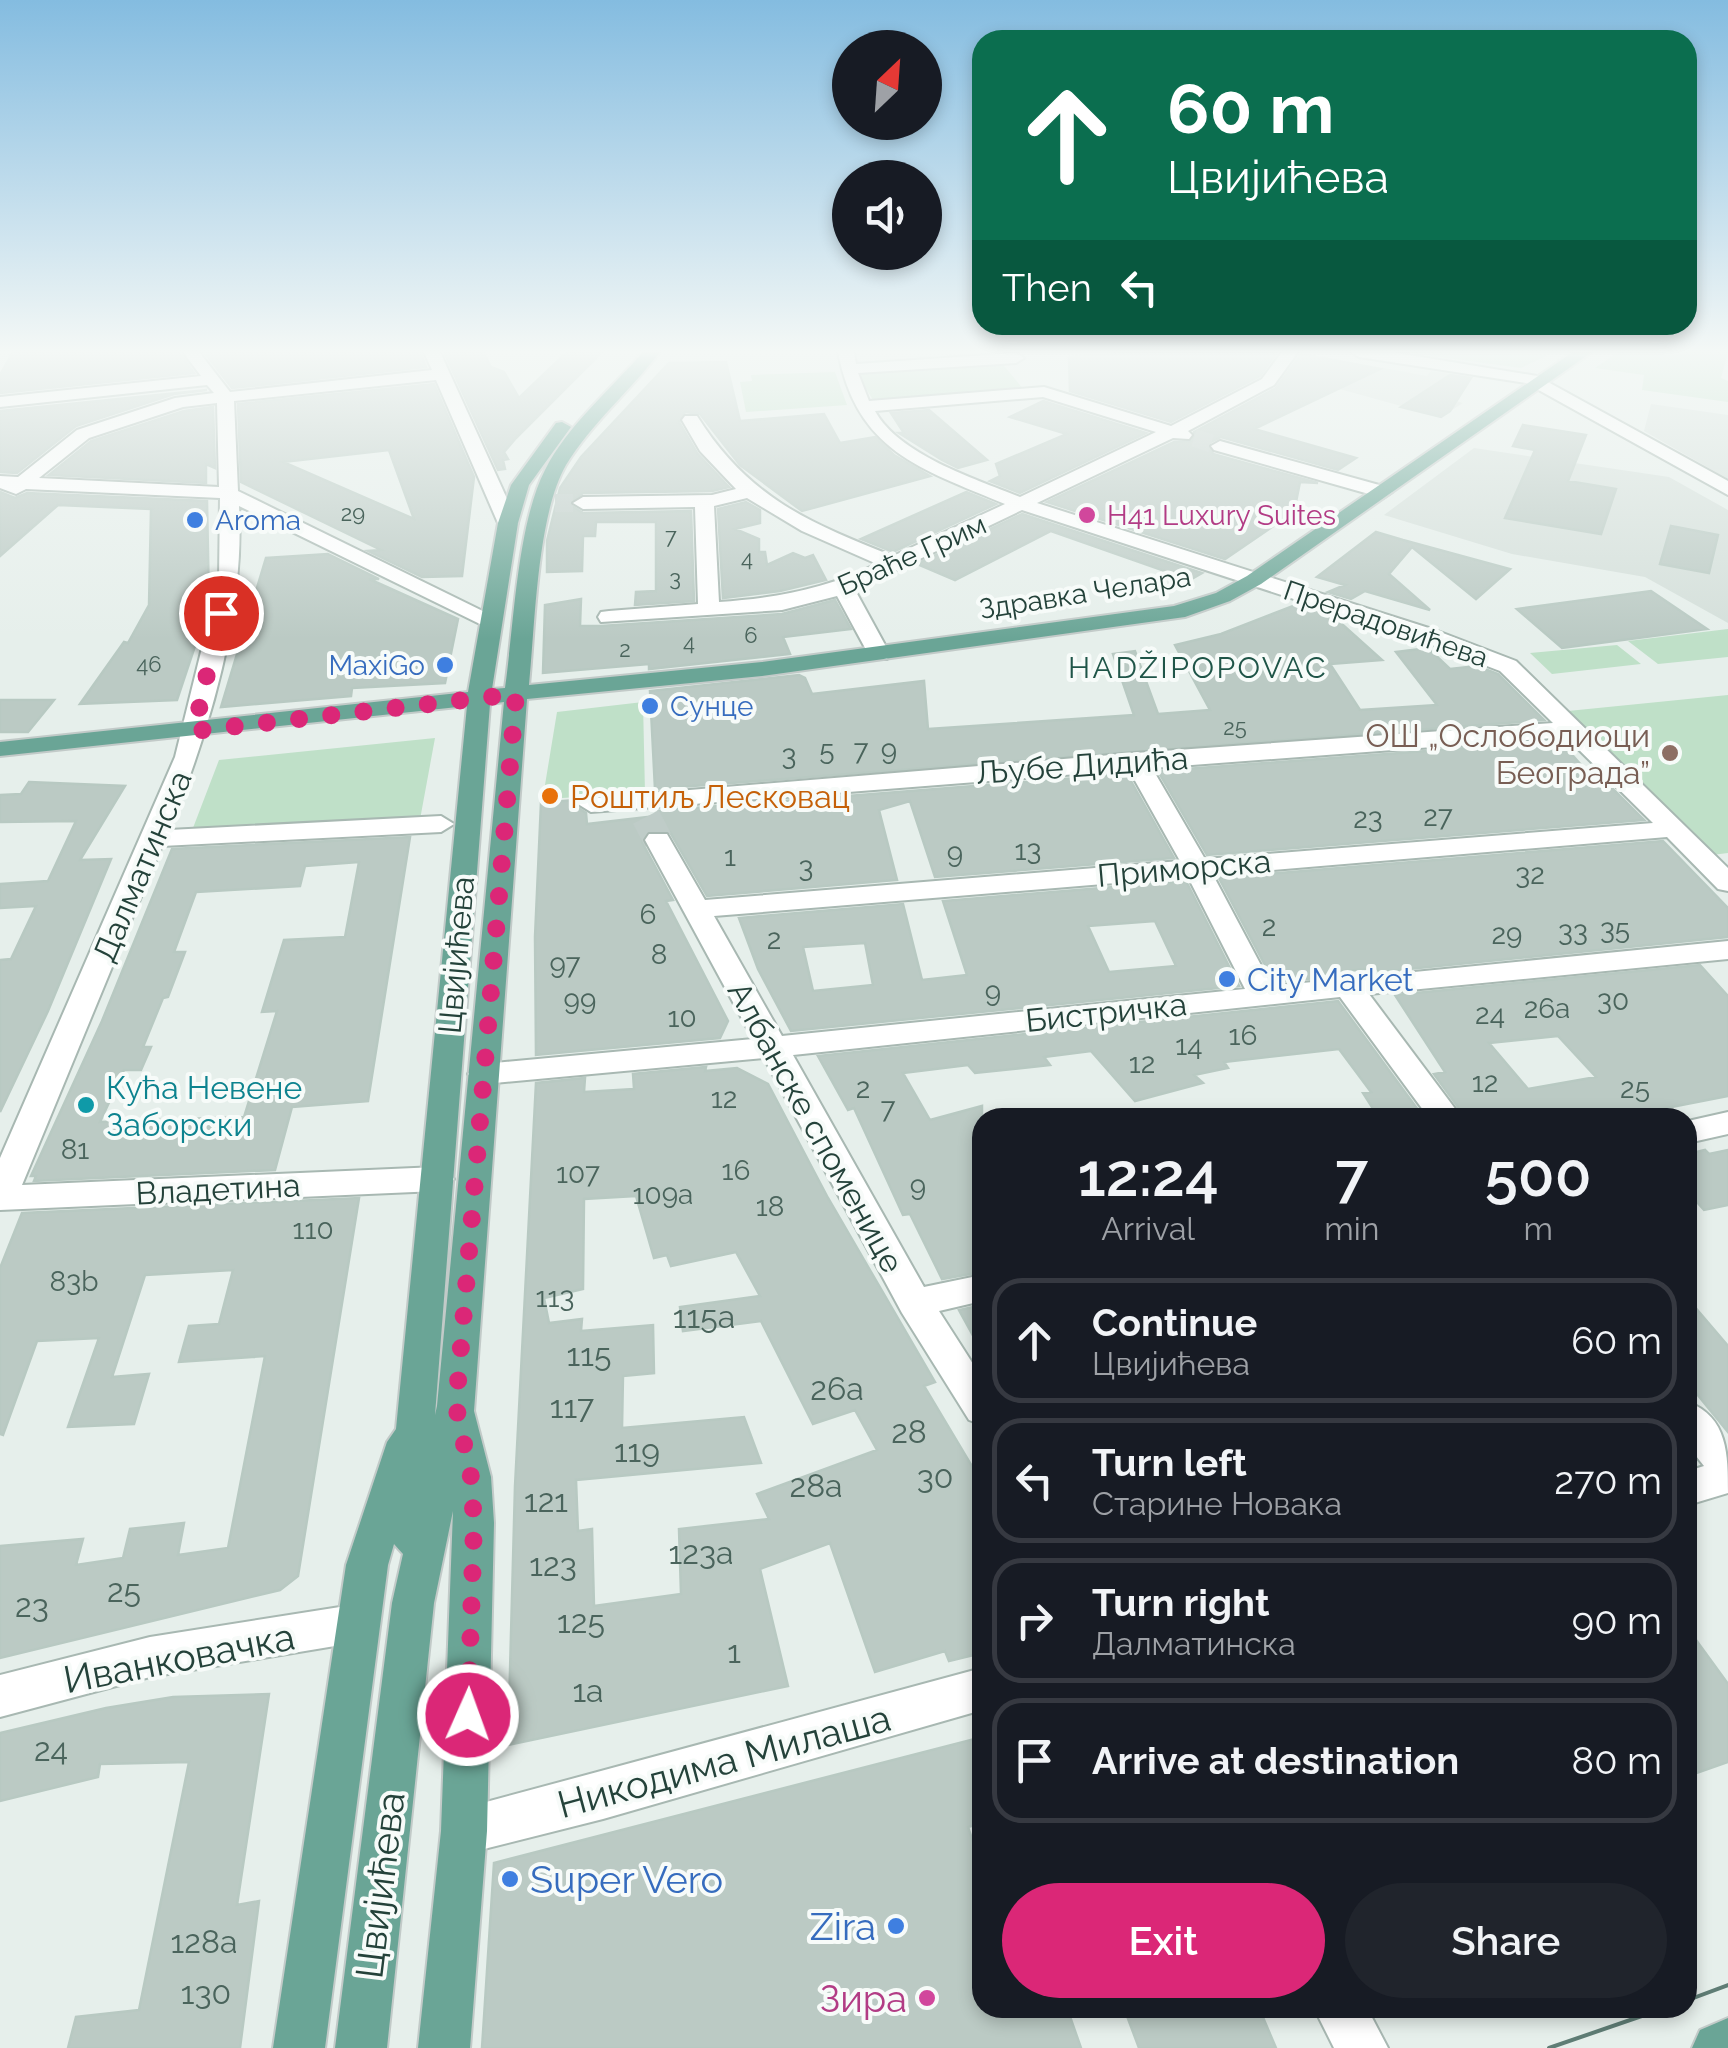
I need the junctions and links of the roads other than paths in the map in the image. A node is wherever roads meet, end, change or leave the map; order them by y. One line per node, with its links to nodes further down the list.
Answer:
1 (65, 448): 13 (street)
2 (224, 448): 16 (street, Далматинска)
3 (475, 448): 22 (street)
4 (545, 448): 22 (main road, Цвијићева)
5 (569, 448): 30 (main road, Цвијићева)
6 (707, 448): 15 (street)
7 (902, 448): 21 (street, Прерадовићева)
8 (1141, 448): 21 (street, Браће Грим)
9 (1226, 448): 17 (street)
10 (1446, 448): 17 (main road, Здравка Челара)
11 (1654, 448): 14 (street)
12 (0, 482): 13 (street)
13 (22, 483): 16 (street); 18 (street)
14 (1728, 489)
15 (750, 491): 19 (street); 23 (street)
16 (227, 492): 28 (street); 33 (street, Далматинска)
17 (1383, 492): 24 (main road, Здравка Челара)
18 (0, 501)
19 (704, 501): 20 (street); 26 (street)
20 (583, 503)
21 (1022, 504): 23 (street, Браће Грим); 24 (street, Прерадовићева)
22 (508, 523): 28 (main road, Цвијићева)
23 (897, 565): 25 (street, Браће Грим)
24 (1254, 580): 29 (main road, Здравка Челара); 32 (street, Прерадовићева)
25 (843, 588): 26 (street, Браће Грим); 29 (street)
26 (710, 611): 27 (street, Браће Грим)
27 (608, 618)
28 (490, 620): 31 (main road, Цвијићева)
29 (878, 654): 30 (main road, Здравка Челара)
30 (515, 702): 31 (main road, Здравка Челара); 49 (main road, Цвијићева)
31 (478, 707): 33 (main road, Здравка Челара); 53 (main road, Цвијићева)
32 (1573, 730): 35 (street, Љубе Дидића); 40 (street, Прерадовићева)
33 (192, 741): 34 (main road); 36 (main road); 41 (street, Далматинска)
34 (0, 749)
35 (1135, 760): 38 (street, Љубе Дидића); 42 (street)
36 (0, 767)
37 (591, 804): 38 (street, Љубе Дидића)
38 (647, 819): 44 (street, Албанске споменице)
39 (440, 824): 41 (street)
40 (1674, 830): 42 (street, Приморска); 43 (street, Прерадовићева)
41 (151, 839): 54 (street, Далматинска)
42 (1196, 866): 44 (street, Приморска); 47 (street)
43 (1728, 883)
44 (695, 908): 48 (street, Албанске споменице)
45 (1728, 950): 46 (street, Бистричка)
46 (1346, 986): 47 (street, Бистричка); 50 (street)
47 (1262, 994): 48 (street, Бистричка)
48 (772, 1050): 49 (street, Бистричка); 56 (street, Албанске споменице)
49 (484, 1074): 58 (main road, Цвијићева)
50 (1438, 1108)
51 (1728, 1122): 52 (street)
52 (1697, 1130)
53 (436, 1179): 54 (street, Владетина); 58 (main road, Цвијићева)
54 (0, 1198)
55 (972, 1290): 56 (street)
56 (915, 1303): 57 (street, Албанске споменице)
57 (972, 1393)
58 (436, 1408): 63 (main road); 66 (main road); 70 (main road, Цвијићева)
59 (1697, 1429): 60 (street)
60 (1728, 1468)
61 (1728, 1476): 62 (street)
62 (1697, 1485)
63 (359, 1623): 65 (street, Иванковачка); 69 (main road)
64 (972, 1692): 66 (street, Никодима Милаша)
65 (0, 1696)
66 (464, 1831): 71 (main road)
67 (1345, 2018): 72 (street)
68 (1728, 2044): 73 (main road)
69 (299, 2048)
70 (361, 2048)
71 (444, 2048)
72 (1362, 2048)
73 (1718, 2048)

